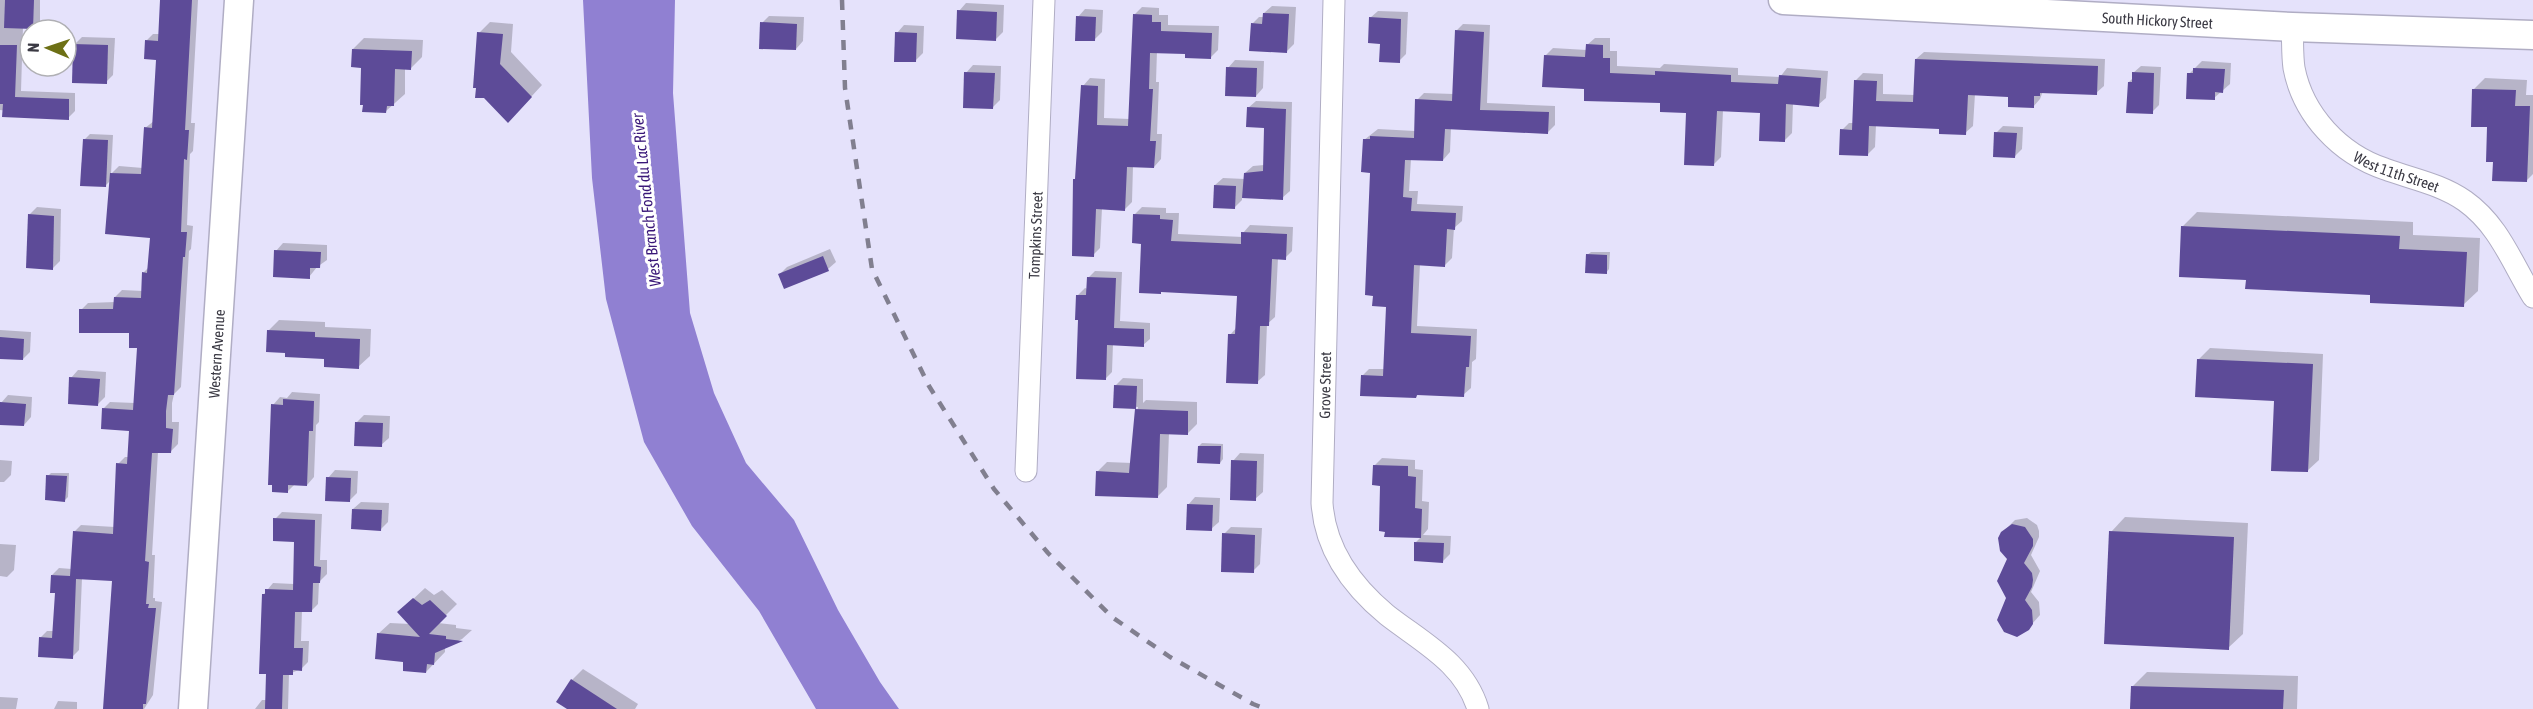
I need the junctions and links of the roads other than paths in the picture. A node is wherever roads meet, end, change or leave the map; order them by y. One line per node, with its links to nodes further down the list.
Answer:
1 (239, 0): 10 (street, Western Avenue)
2 (1044, 0): 9 (street, Tompkins Street)
3 (1334, 0): 11 (street, Grove Street)
4 (1783, 0): 5 (street, South Hickory Street)
5 (1992, 6): 6 (street, South Hickory Street)
6 (2292, 27): 7 (street, South Hickory Street); 8 (street, West 11th Street)
7 (2533, 35)
8 (2533, 297)
9 (1026, 471)
10 (193, 709)
11 (1478, 709)

